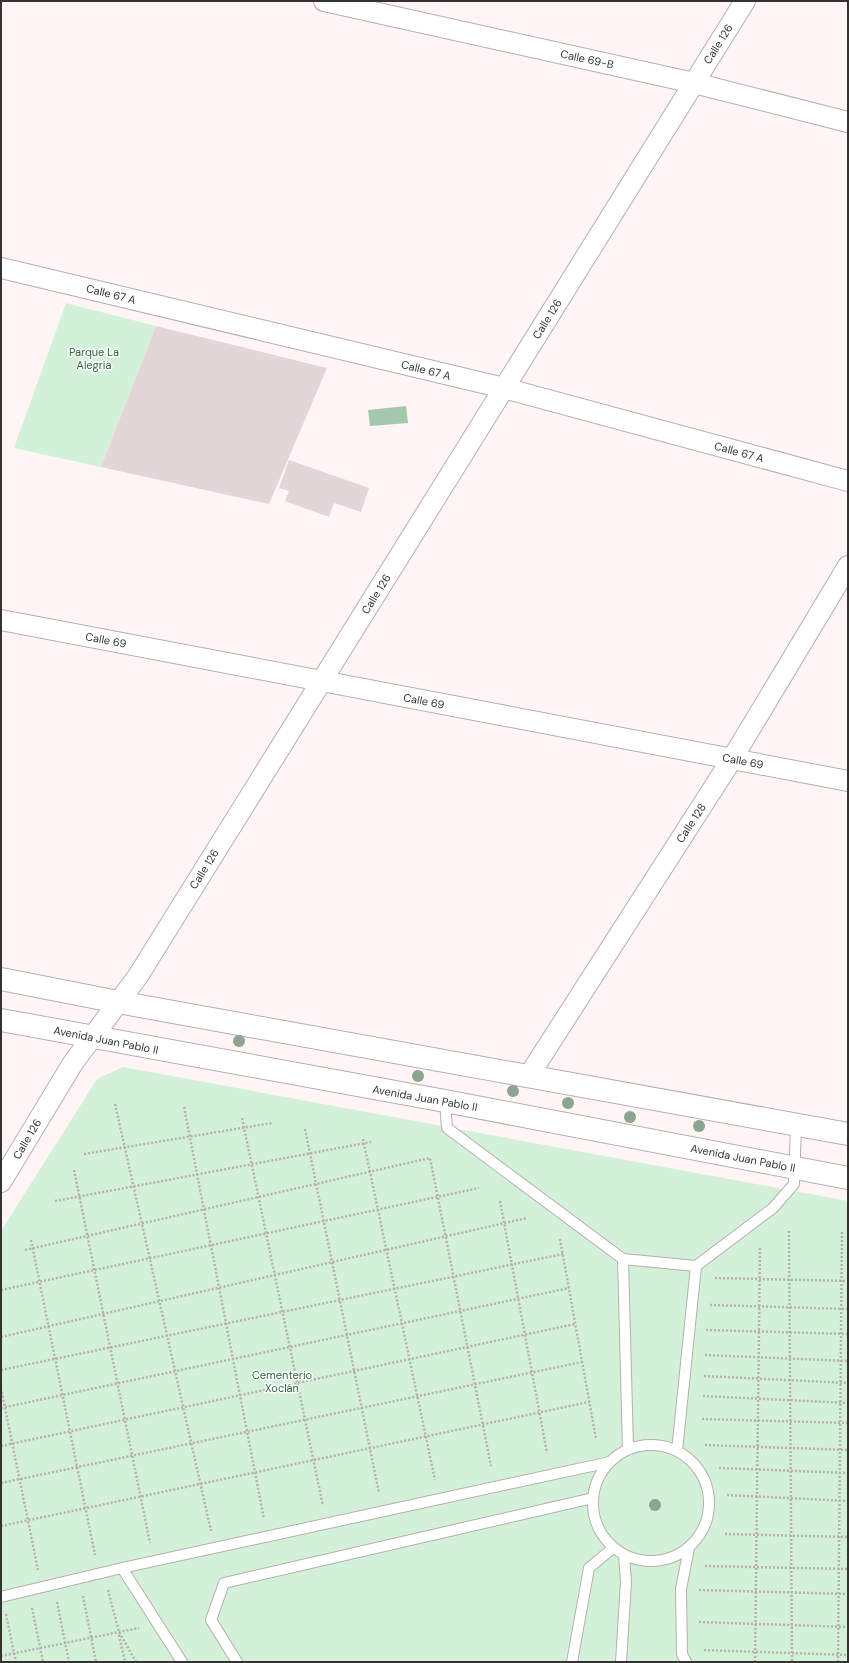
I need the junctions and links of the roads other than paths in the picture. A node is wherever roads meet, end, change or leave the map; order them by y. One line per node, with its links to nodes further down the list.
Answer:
1 (324, 1): 3 (street, Calle 69-B)
2 (745, 1): 3 (street, Calle 126)
3 (694, 83): 4 (street, Calle 69-B); 6 (street, Calle 126)
4 (848, 122)
5 (1, 268): 6 (street, Calle 67 A)
6 (504, 388): 7 (street, Calle 67 A); 10 (street, Calle 126)
7 (848, 481)
8 (848, 566): 11 (street, Calle 128)
9 (1, 620): 10 (street, Calle 69)
10 (321, 681): 11 (street, Calle 69); 14 (street, Calle 126)
11 (732, 759): 12 (street, Calle 69); 17 (street, Calle 128)
12 (848, 781)
13 (1, 979): 14 (main road)
14 (118, 1002): 16 (street, Calle 126); 17 (main road)
15 (1, 1020): 16 (main road, Avenida Juan Pablo II)
16 (91, 1038): 18 (main road, Avenida Juan Pablo II); 23 (street, Calle 126)
17 (528, 1077): 19 (main road)
18 (445, 1101): 21 (main road, Avenida Juan Pablo II); 24 (lane)
19 (796, 1125): 20 (main road); 21 (lane)
20 (848, 1134)
21 (796, 1169): 22 (main road, Avenida Juan Pablo II); 25 (lane)
22 (848, 1178)
23 (1, 1182)
24 (623, 1259): 25 (lane); 26 (lane)
25 (696, 1266): 27 (lane)
26 (628, 1450): 27 (lane); 28 (lane)
27 (677, 1451): 31 (lane)
28 (610, 1462): 29 (lane); 33 (lane)
29 (593, 1498): 30 (lane); 36 (lane)
30 (613, 1548): 32 (lane); 37 (lane)
31 (689, 1548): 32 (lane); 39 (lane)
32 (624, 1555): 38 (lane)
33 (122, 1568): 34 (lane); 35 (lane)
34 (1, 1597)
35 (182, 1662)
36 (237, 1662)
37 (572, 1662)
38 (621, 1662)
39 (686, 1662)

